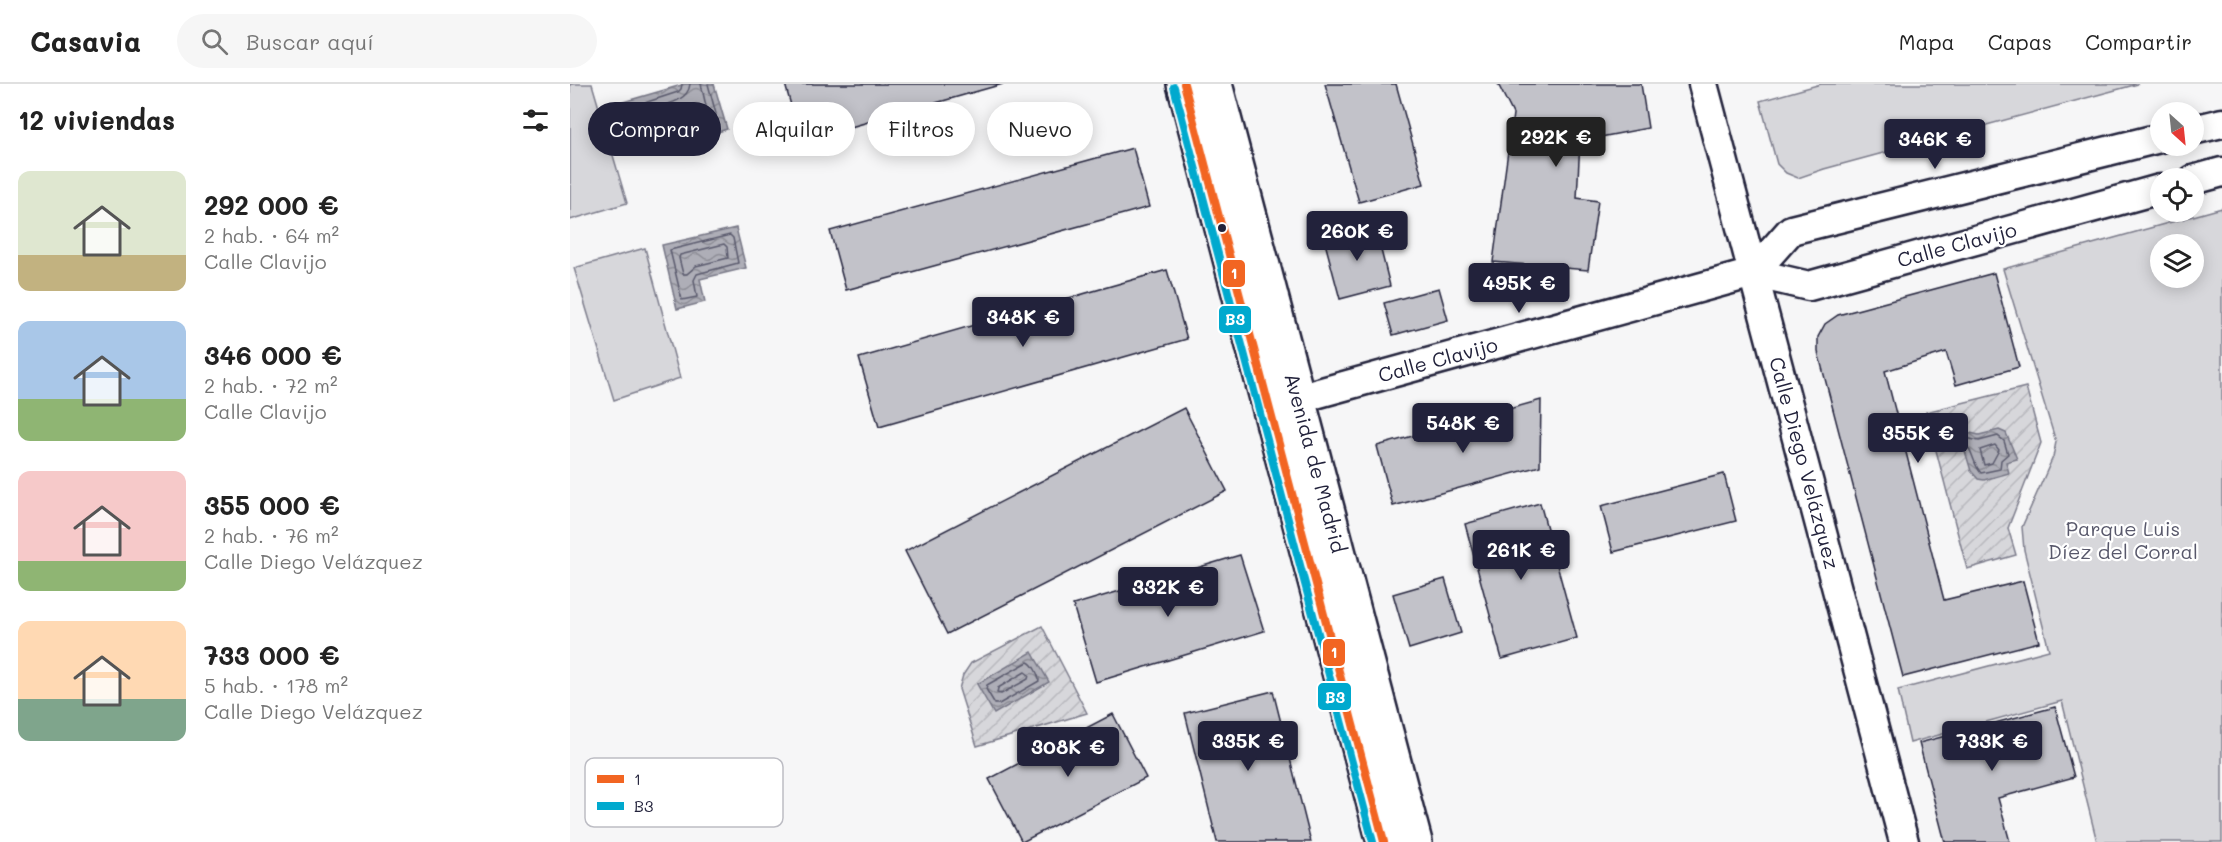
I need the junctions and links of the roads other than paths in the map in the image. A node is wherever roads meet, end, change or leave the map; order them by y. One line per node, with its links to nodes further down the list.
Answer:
1 (1184, 84): 12 (main road, Avenida de Madrid)
2 (1215, 84): 11 (main road, Avenida de Madrid)
3 (1703, 84): 10 (street, Calle Diego Velázquez)
4 (2222, 123): 5 (street)
5 (2204, 127)
6 (2150, 140): 10 (street)
7 (2222, 172): 8 (street)
8 (2204, 177)
9 (2150, 192): 10 (street, Calle Clavijo)
10 (1753, 273): 11 (street, Calle Clavijo); 14 (street, Calle Diego Velázquez)
11 (1297, 399): 13 (main road, Avenida de Madrid)
12 (1384, 842)
13 (1415, 842)
14 (1904, 842)

